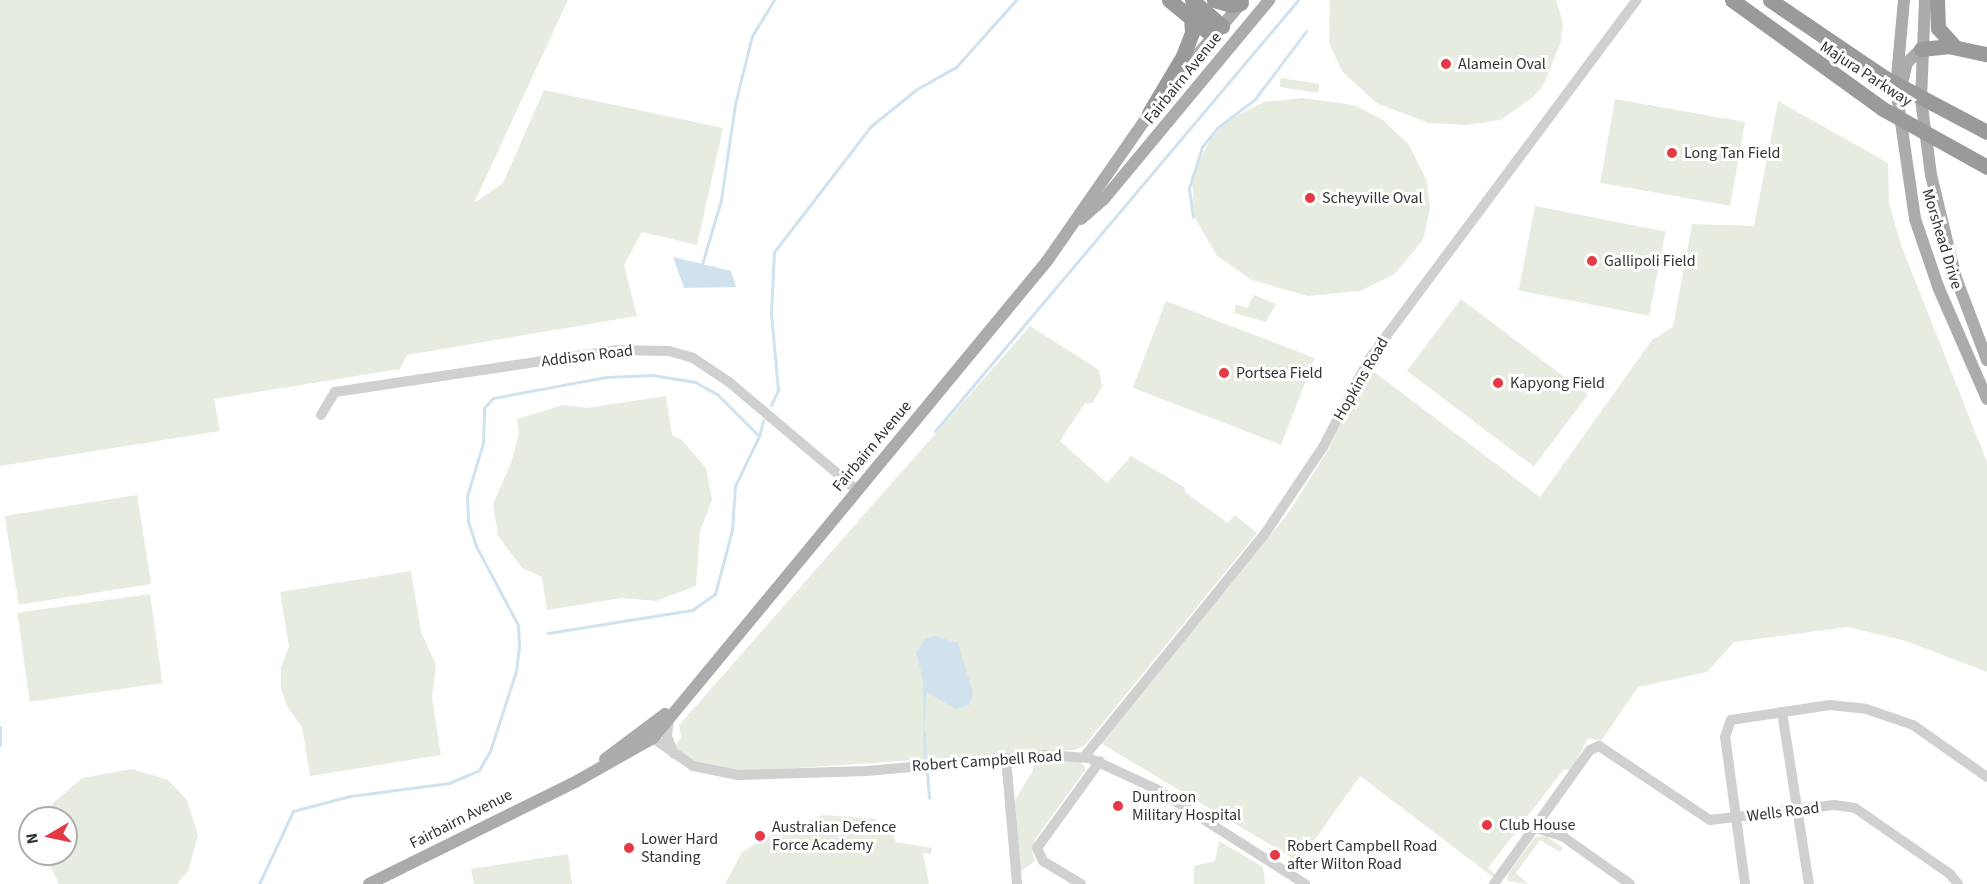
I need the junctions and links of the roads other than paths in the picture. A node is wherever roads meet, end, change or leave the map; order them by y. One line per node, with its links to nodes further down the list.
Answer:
1 (1168, 0): 13 (highway)
2 (1192, 0): 14 (highway)
3 (1214, 0): 12 (highway)
4 (1269, 0): 15 (main road, Fairbairn Avenue)
5 (1637, 0): 36 (street, Hopkins Road)
6 (1732, 0): 24 (highway, Majura Parkway, bridge)
7 (1770, 0): 16 (highway, Majura Parkway)
8 (1782, 0): 16 (highway)
9 (1904, 0): 21 (main road, Morshead Drive)
10 (1925, 0): 19 (main road, Morshead Drive)
11 (1937, 0): 17 (highway)
12 (1243, 1): 14 (main road, Fairbairn Avenue)
13 (1191, 19): 14 (highway); 22 (highway)
14 (1218, 31): 15 (main road); 18 (main road); 22 (main road, Fairbairn Avenue)
15 (1237, 38): 18 (main road, Fairbairn Avenue)
16 (1827, 41): 23 (highway, Majura Parkway, bridge)
17 (1955, 47): 19 (highway); 20 (highway)
18 (1229, 49): 25 (main road, Fairbairn Avenue)
19 (1921, 49): 21 (main road); 26 (main road, Morshead Drive)
20 (1987, 54)
21 (1898, 101): 27 (main road, Morshead Drive)
22 (1149, 113): 25 (main road, Fairbairn Avenue)
23 (1987, 132)
24 (1987, 167)
25 (1071, 228): 29 (main road, Fairbairn Avenue)
26 (1987, 360)
27 (1987, 399)
28 (321, 415): 29 (street, Addison Road)
29 (857, 490): 30 (main road, Fairbairn Avenue)
30 (696, 684): 32 (main road, Fairbairn Avenue); 33 (main road, Fairbairn Avenue)
31 (1782, 712): 39 (street); 41 (street); 42 (street)
32 (669, 721): 33 (main road, Fairbairn Avenue); 35 (street)
33 (649, 735): 34 (main road, Fairbairn Avenue); 35 (street, Robert Campbell Road); 40 (main road, Fairbairn Avenue)
34 (635, 751): 35 (street, Robert Campbell Road); 40 (main road, Fairbairn Avenue)
35 (674, 754): 37 (street, Robert Campbell Road)
36 (1084, 757): 37 (street, Robert Campbell Road); 38 (street, Robert Campbell Road)
37 (1006, 758): 45 (street)
38 (1100, 761): 46 (street); 47 (street, Robert Campbell Road)
39 (1987, 777)
40 (568, 783): 44 (main road, Fairbairn Avenue)
41 (1795, 810): 42 (street, Wells Road); 51 (street); 52 (street, Wells Road)
42 (1737, 818): 43 (street, Wells Road); 50 (street)
43 (1536, 828): 48 (street); 49 (street)
44 (369, 884)
45 (1017, 884)
46 (1081, 884)
47 (1305, 884)
48 (1494, 884)
49 (1630, 884)
50 (1745, 884)
51 (1809, 884)
52 (1958, 884)

